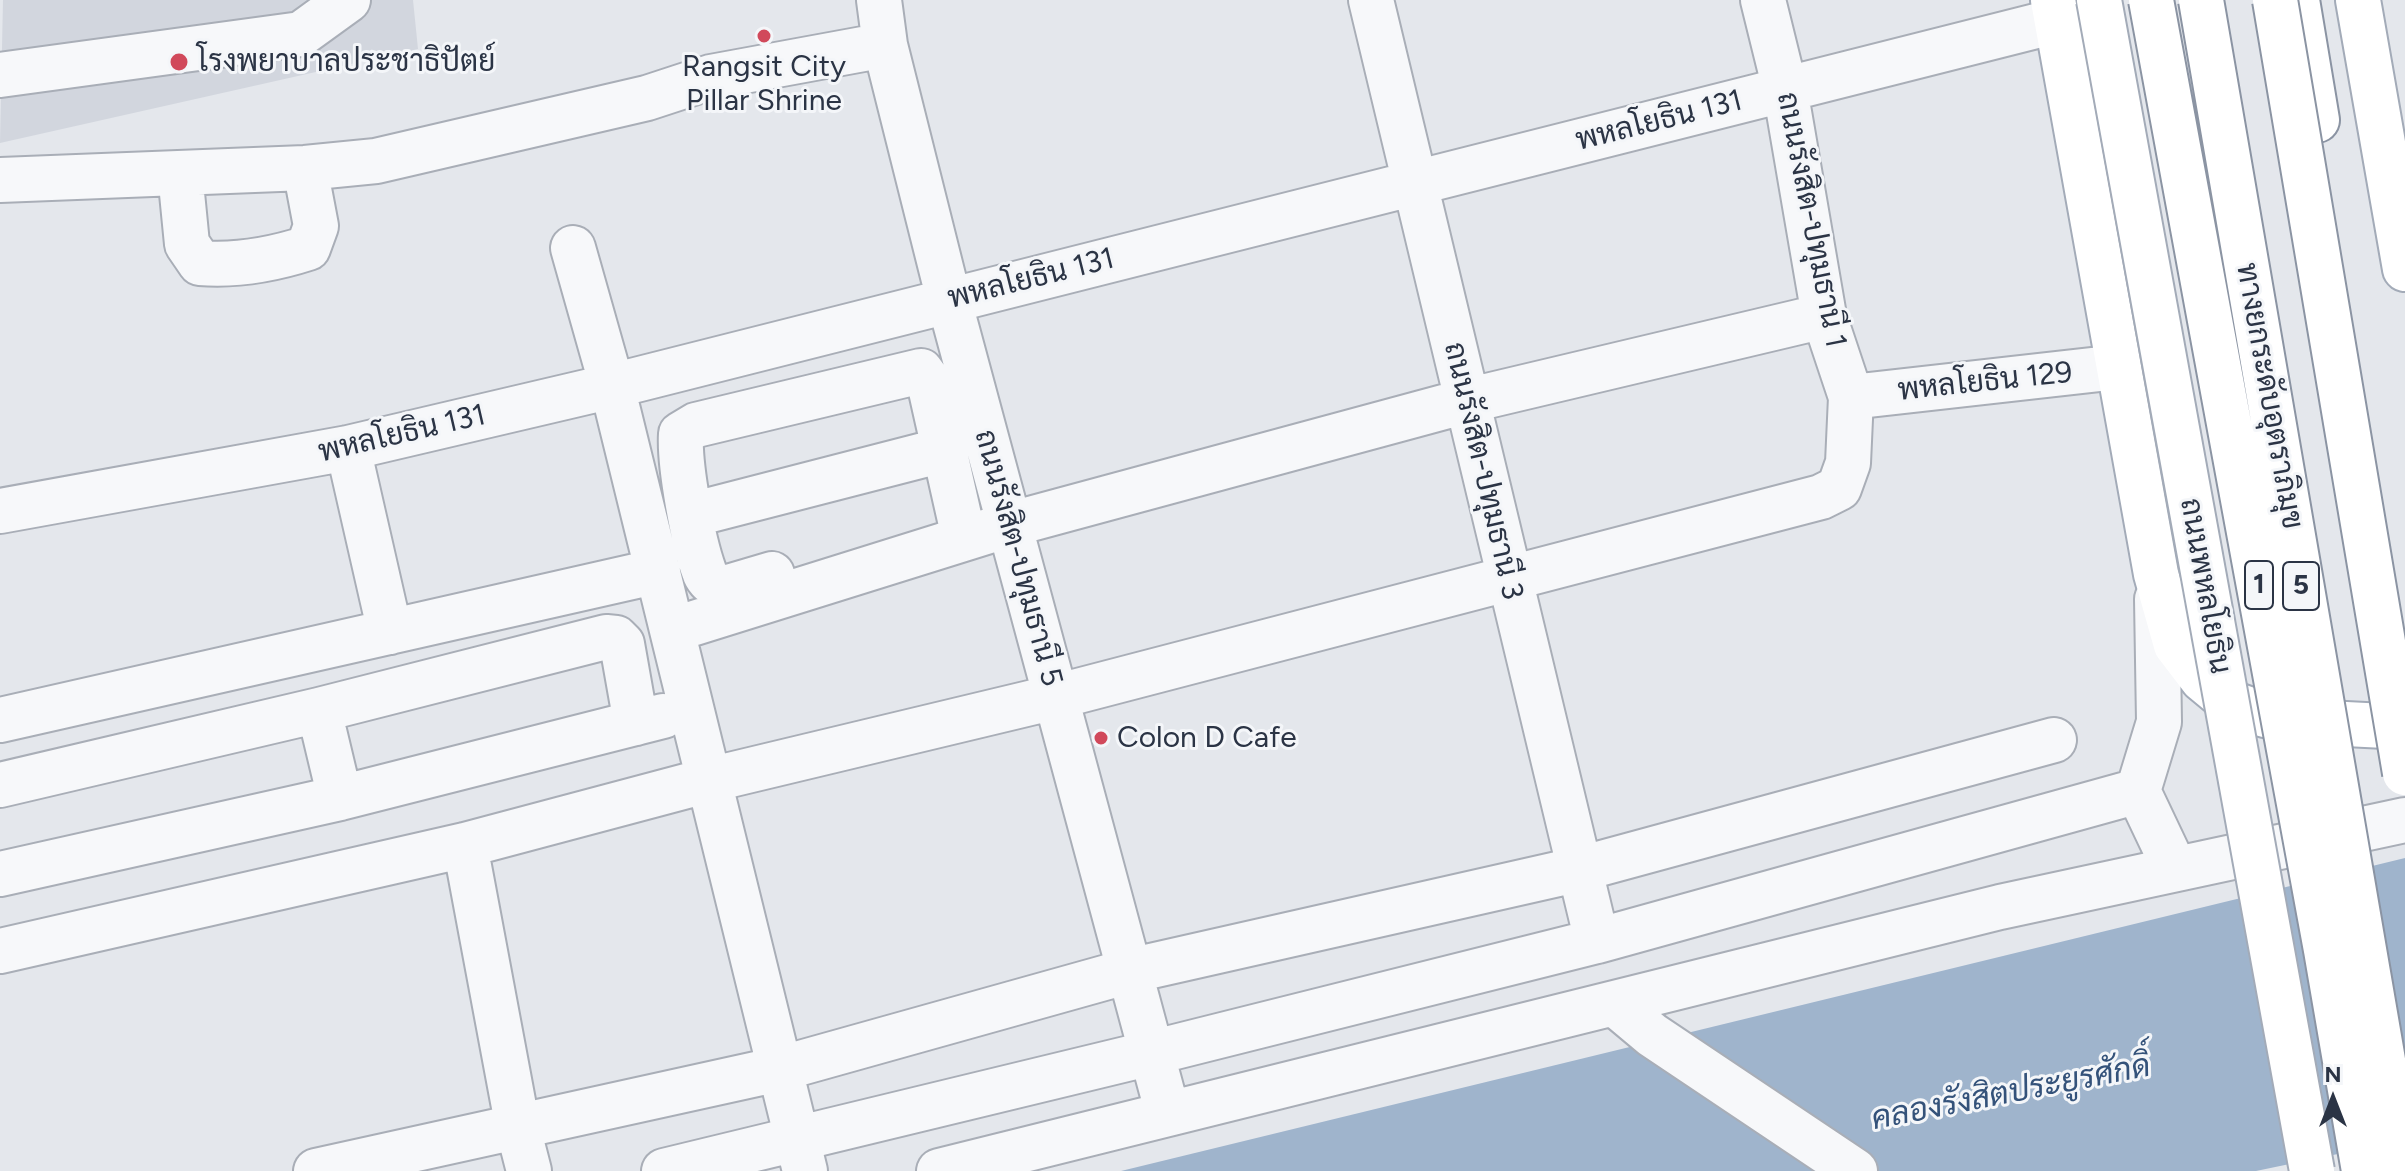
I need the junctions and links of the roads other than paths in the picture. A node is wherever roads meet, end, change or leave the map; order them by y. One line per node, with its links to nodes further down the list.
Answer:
1 (348, 0): 13 (street)
2 (879, 0): 12 (street, ถนนรังสิต-ปทุมธานี 5)
3 (1371, 0): 18 (street, ถนนรังสิต-ปทุมธานี 3)
4 (1763, 0): 14 (street, ถนนรังสิต-ปทุมธานี 1)
5 (2099, 0): 73 (main road, ถนนพหลโยธิน / 1, bridge)
6 (2151, 0): 75 (main road, ถนนพหลโยธิน / 1, bridge)
7 (2201, 0): 76 (main road, ทางยกระดับอุตราภิมุข / 5, bridge)
8 (2275, 0): 48 (main road, bridge)
9 (2297, 0): 38 (main road)
10 (2358, 0): 20 (main road)
11 (2055, 10): 14 (street, พหลโยธิน 131); 23 (main road)
12 (885, 45): 15 (street); 21 (street, ถนนรังสิต-ปทุมธานี 5)
13 (0, 75)
14 (1785, 89): 18 (street, พหลโยธิน 131); 22 (street, ถนนรังสิต-ปทุมธานี 1)
15 (305, 168): 16 (street); 16 (street)
16 (180, 173): 17 (street)
17 (0, 180)
18 (1415, 182): 21 (street, พหลโยธิน 131); 26 (street, ถนนรังสิต-ปทุมธานี 3)
19 (573, 248): 24 (street)
20 (2405, 269)
21 (949, 300): 24 (street, พหลโยธิน 131); 31 (street, ถนนรังสิต-ปทุมธานี 5)
22 (1824, 316): 25 (street, ถนนรังสิต-ปทุมธานี 1); 26 (street)
23 (2118, 367): 25 (street, พหลโยธิน 129); 34 (main road)
24 (612, 386): 27 (street, พหลโยธิน 131); 33 (street)
25 (1851, 397): 35 (street, ถนนรังสิต-ปทุมธานี 1)
26 (1466, 401): 31 (street); 35 (street, ถนนรังสิต-ปทุมธานี 3)
27 (348, 448): 29 (street, พหลโยธิน 131); 37 (street)
28 (943, 450): 30 (street); 30 (street); 32 (street)
29 (0, 511)
30 (691, 515): 32 (street)
31 (1006, 516): 32 (street); 36 (street); 39 (street, ถนนรังสิต-ปทุมธานี 5)
32 (960, 520)
33 (658, 571): 36 (street); 37 (street)
34 (2156, 574): 45 (main road); 51 (street)
35 (1508, 577): 39 (street); 55 (street, ถนนรังสิต-ปทุมธานี 3)
36 (672, 630): 41 (street)
37 (390, 632): 43 (street)
38 (2405, 649)
39 (1055, 697): 49 (street); 60 (street, ถนนรังสิต-ปทุมธานี 5)
40 (2405, 706): 45 (main road)
41 (691, 709): 44 (street); 49 (street)
42 (319, 710): 44 (street); 50 (street); 52 (street)
43 (0, 720)
44 (636, 723): 52 (street)
45 (2356, 723): 46 (main road)
46 (2405, 727)
47 (2054, 740): 55 (street)
48 (2405, 773)
49 (709, 780): 54 (street); 63 (street)
50 (0, 785)
51 (2138, 791): 56 (street); 58 (street)
52 (340, 798): 57 (street)
53 (2405, 820): 56 (street)
54 (465, 845): 59 (street); 65 (street)
55 (1580, 869): 58 (street, ถนนรังสิต-ปทุมธานี 3); 60 (street)
56 (2175, 869): 61 (street)
57 (0, 874)
58 (1597, 941): 62 (street)
59 (0, 951)
60 (1129, 971): 62 (street, ถนนรังสิต-ปทุมธานี 5); 63 (street)
61 (1615, 1004): 64 (street); 72 (street)
62 (1151, 1053): 64 (street, ถนนรังสิต-ปทุมธานี 5); 66 (street)
63 (779, 1069): 65 (street); 66 (street)
64 (1168, 1114): 71 (street)
65 (518, 1128): 68 (street); 69 (street)
66 (800, 1155): 70 (street)
67 (2405, 1160): 74 (main road)
68 (316, 1171)
69 (529, 1171)
70 (664, 1171)
71 (939, 1171)
72 (1855, 1171)
73 (2312, 1171)
74 (2351, 1171)
75 (2364, 1171)
76 (2402, 1171)

